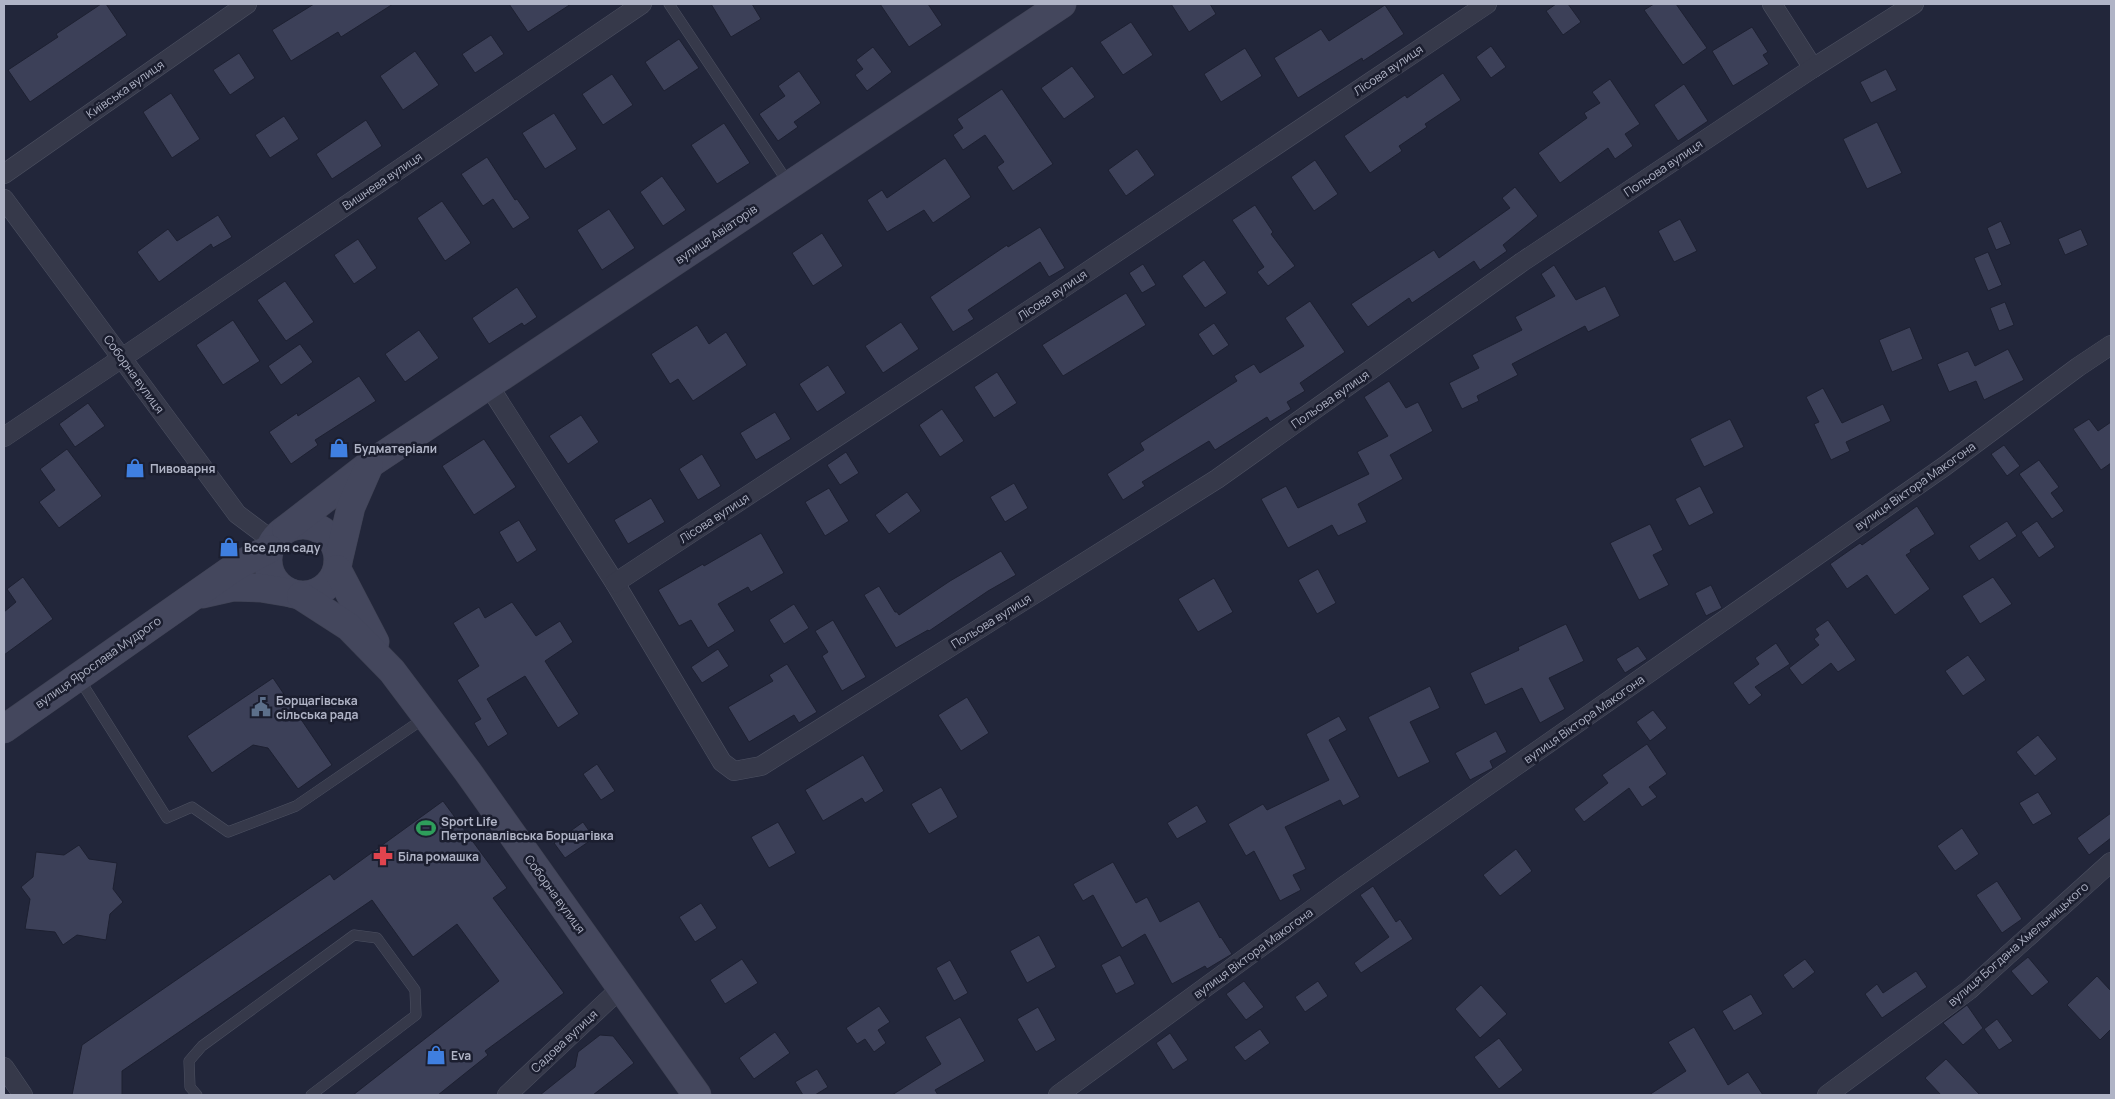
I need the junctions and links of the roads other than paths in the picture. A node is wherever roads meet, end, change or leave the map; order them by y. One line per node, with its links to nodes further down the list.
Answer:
1 (247, 4): 9 (street, Київська вулиця)
2 (642, 4): 13 (street, Вишнева вулиця)
3 (669, 4): 10 (lane)
4 (1062, 4): 10 (main road, вулиця Авіаторів)
5 (1487, 4): 19 (street, Лісова вулиця)
6 (1772, 4): 8 (street)
7 (1914, 4): 8 (street, Польова вулиця)
8 (1813, 68): 19 (street, Польова вулиця)
9 (4, 174)
10 (789, 185): 14 (main road, вулиця Авіаторів)
11 (4, 199): 13 (street, Соборна вулиця)
12 (2111, 345): 34 (street, вулиця Віктора Макогона)
13 (122, 358): 15 (street, Вишнева вулиця); 17 (street, Соборна вулиця)
14 (489, 386): 16 (main road, вулиця Авіаторів); 19 (street)
15 (4, 437)
16 (370, 464): 17 (main road, вулиця Авіаторів); 18 (main road)
17 (276, 540): 18 (main road); 20 (main road); 21 (main road, вулиця Ярослава Мудрого)
18 (338, 566): 20 (main road); 22 (main road, Соборна вулиця)
19 (615, 583)
20 (296, 595): 21 (main road, вулиця Ярослава Мудрого); 22 (main road, Соборна вулиця)
21 (193, 596): 23 (main road, вулиця Ярослава Мудрого)
22 (392, 671): 24 (main road, Соборна вулиця)
23 (78, 677): 24 (lane); 25 (main road, вулиця Ярослава Мудрого)
24 (427, 716): 27 (main road, Соборна вулиця)
25 (4, 729)
26 (2111, 862): 35 (street, вулиця Богдана Хмельницького)
27 (622, 987): 32 (street, Садова вулиця); 33 (main road, Соборна вулиця)
28 (4, 1067): 29 (street)
29 (23, 1095)
30 (196, 1095): 31 (lane)
31 (311, 1095)
32 (507, 1095)
33 (697, 1095)
34 (1058, 1095)
35 (1826, 1095)

